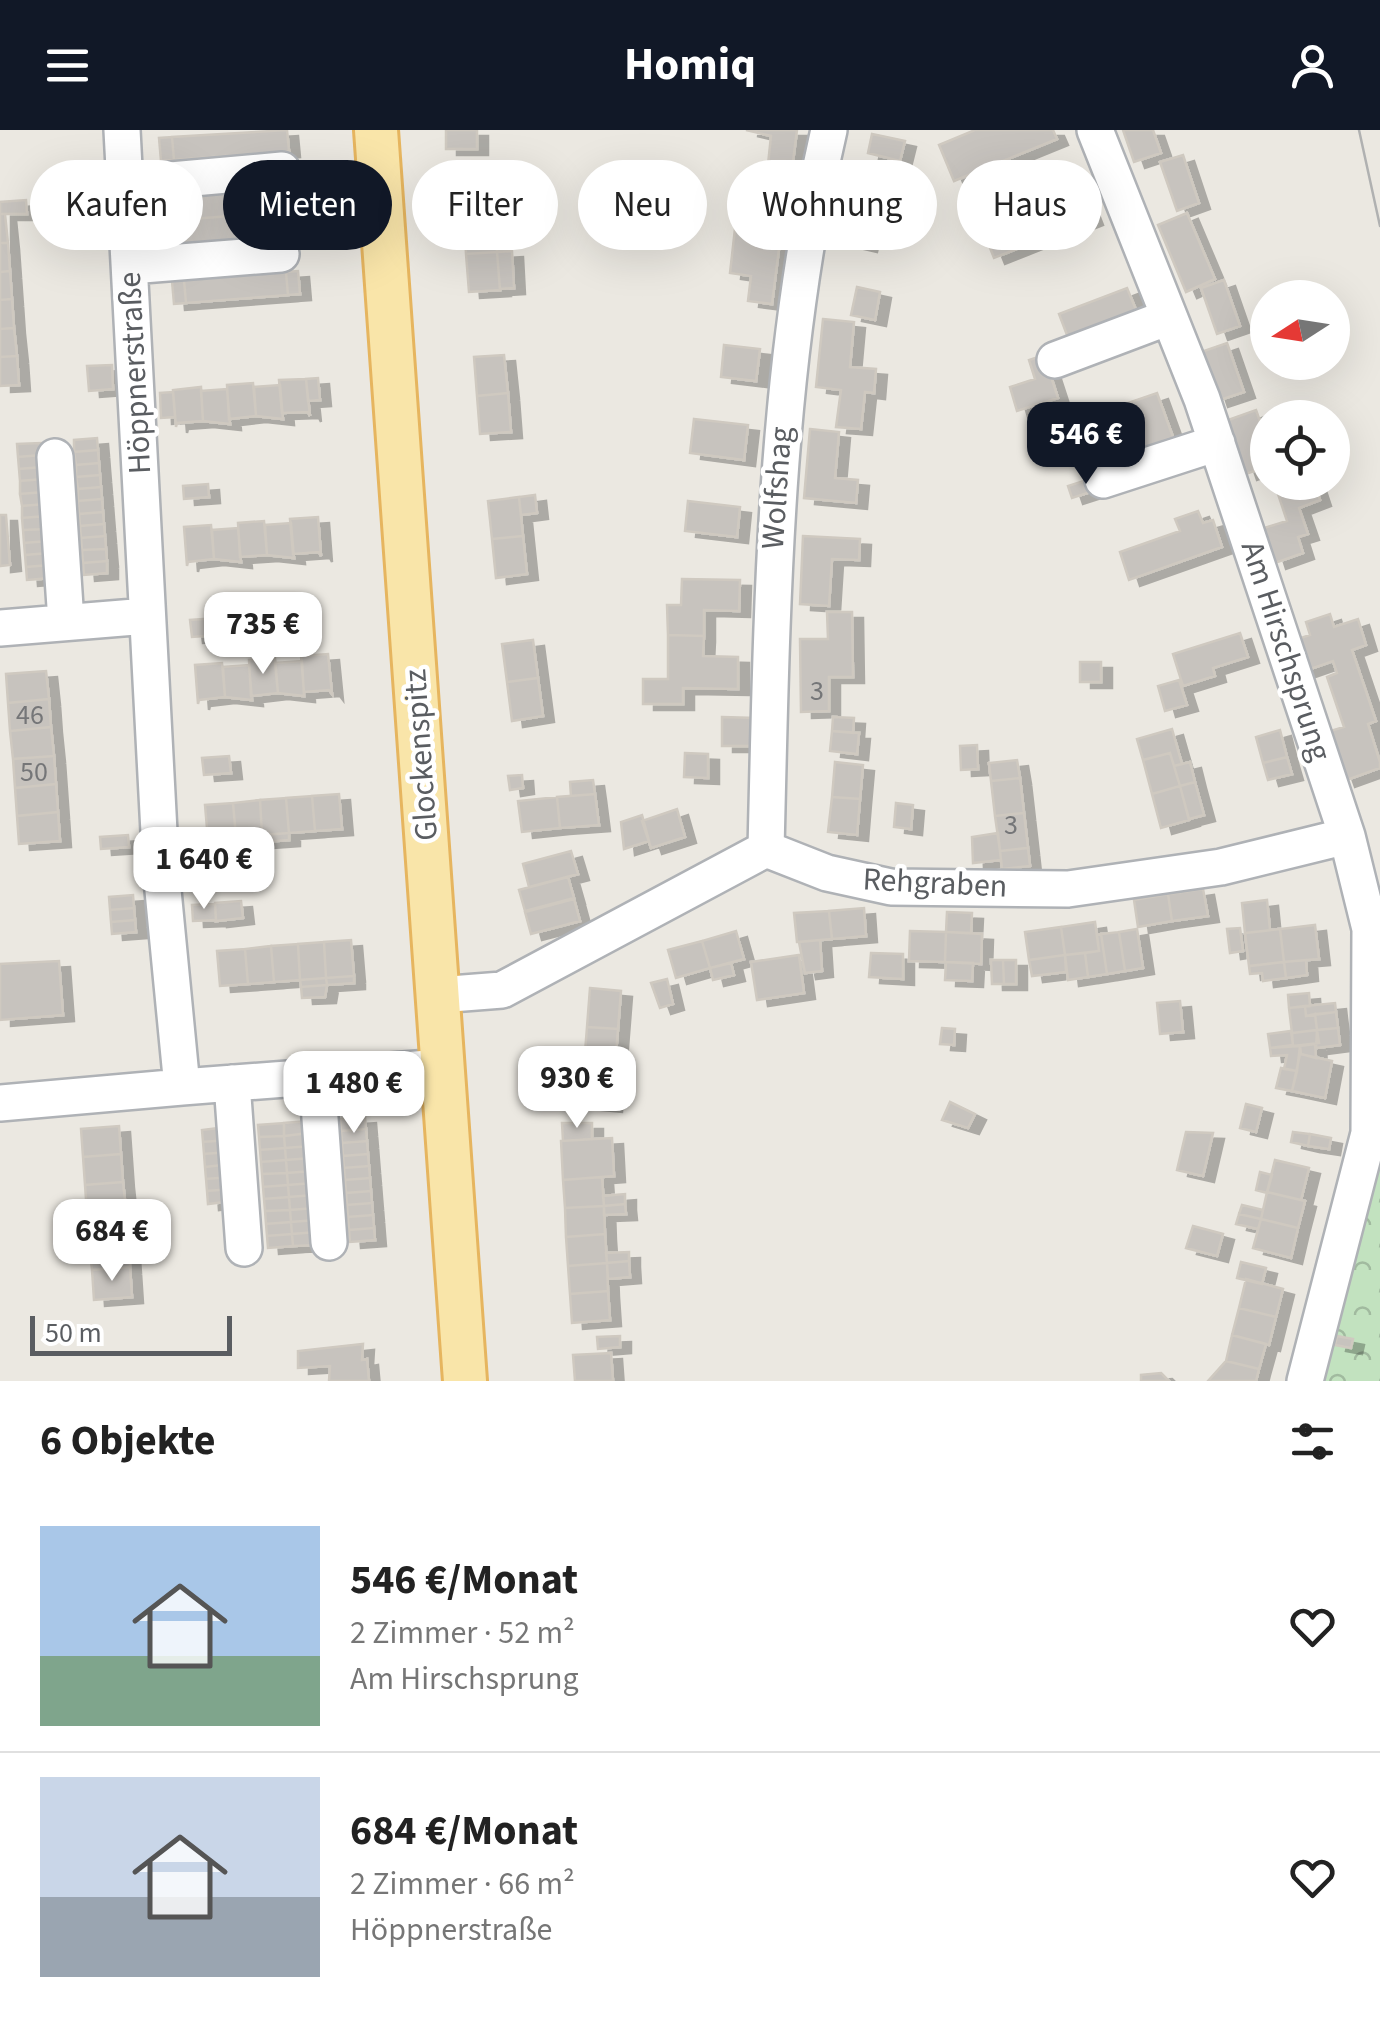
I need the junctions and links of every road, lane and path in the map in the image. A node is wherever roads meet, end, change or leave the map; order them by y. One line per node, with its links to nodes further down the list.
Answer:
1 (122, 130): 5 (street, Höppnerstraße)
2 (376, 130): 19 (main road, Glockenspitz)
3 (829, 130): 18 (street, Wolfshag)
4 (1094, 130): 9 (street, Am Hirschsprung)
5 (124, 160)
6 (129, 250): 8 (street, Höppnerstraße)
7 (281, 254): 8 (street)
8 (130, 266): 14 (street, Höppnerstraße)
9 (1169, 317): 10 (street); 11 (street, Am Hirschsprung)
10 (1054, 360)
11 (1217, 443): 13 (street); 17 (street, Am Hirschsprung)
12 (55, 458): 15 (street)
13 (1103, 480)
14 (147, 616): 15 (street); 23 (street, Höppnerstraße)
15 (66, 622): 16 (street)
16 (0, 628)
17 (1348, 836): 18 (street, Rehgraben); 28 (street, Am Hirschsprung)
18 (766, 850): 19 (street)
19 (438, 996): 20 (main road, Glockenspitz)
20 (442, 1067): 21 (street); 27 (main road, Glockenspitz)
21 (317, 1077): 22 (street); 25 (street)
22 (232, 1083): 23 (street); 26 (street)
23 (182, 1087): 24 (street)
24 (0, 1103)
25 (329, 1242)
26 (244, 1248)
27 (465, 1381)
28 (1305, 1381)

